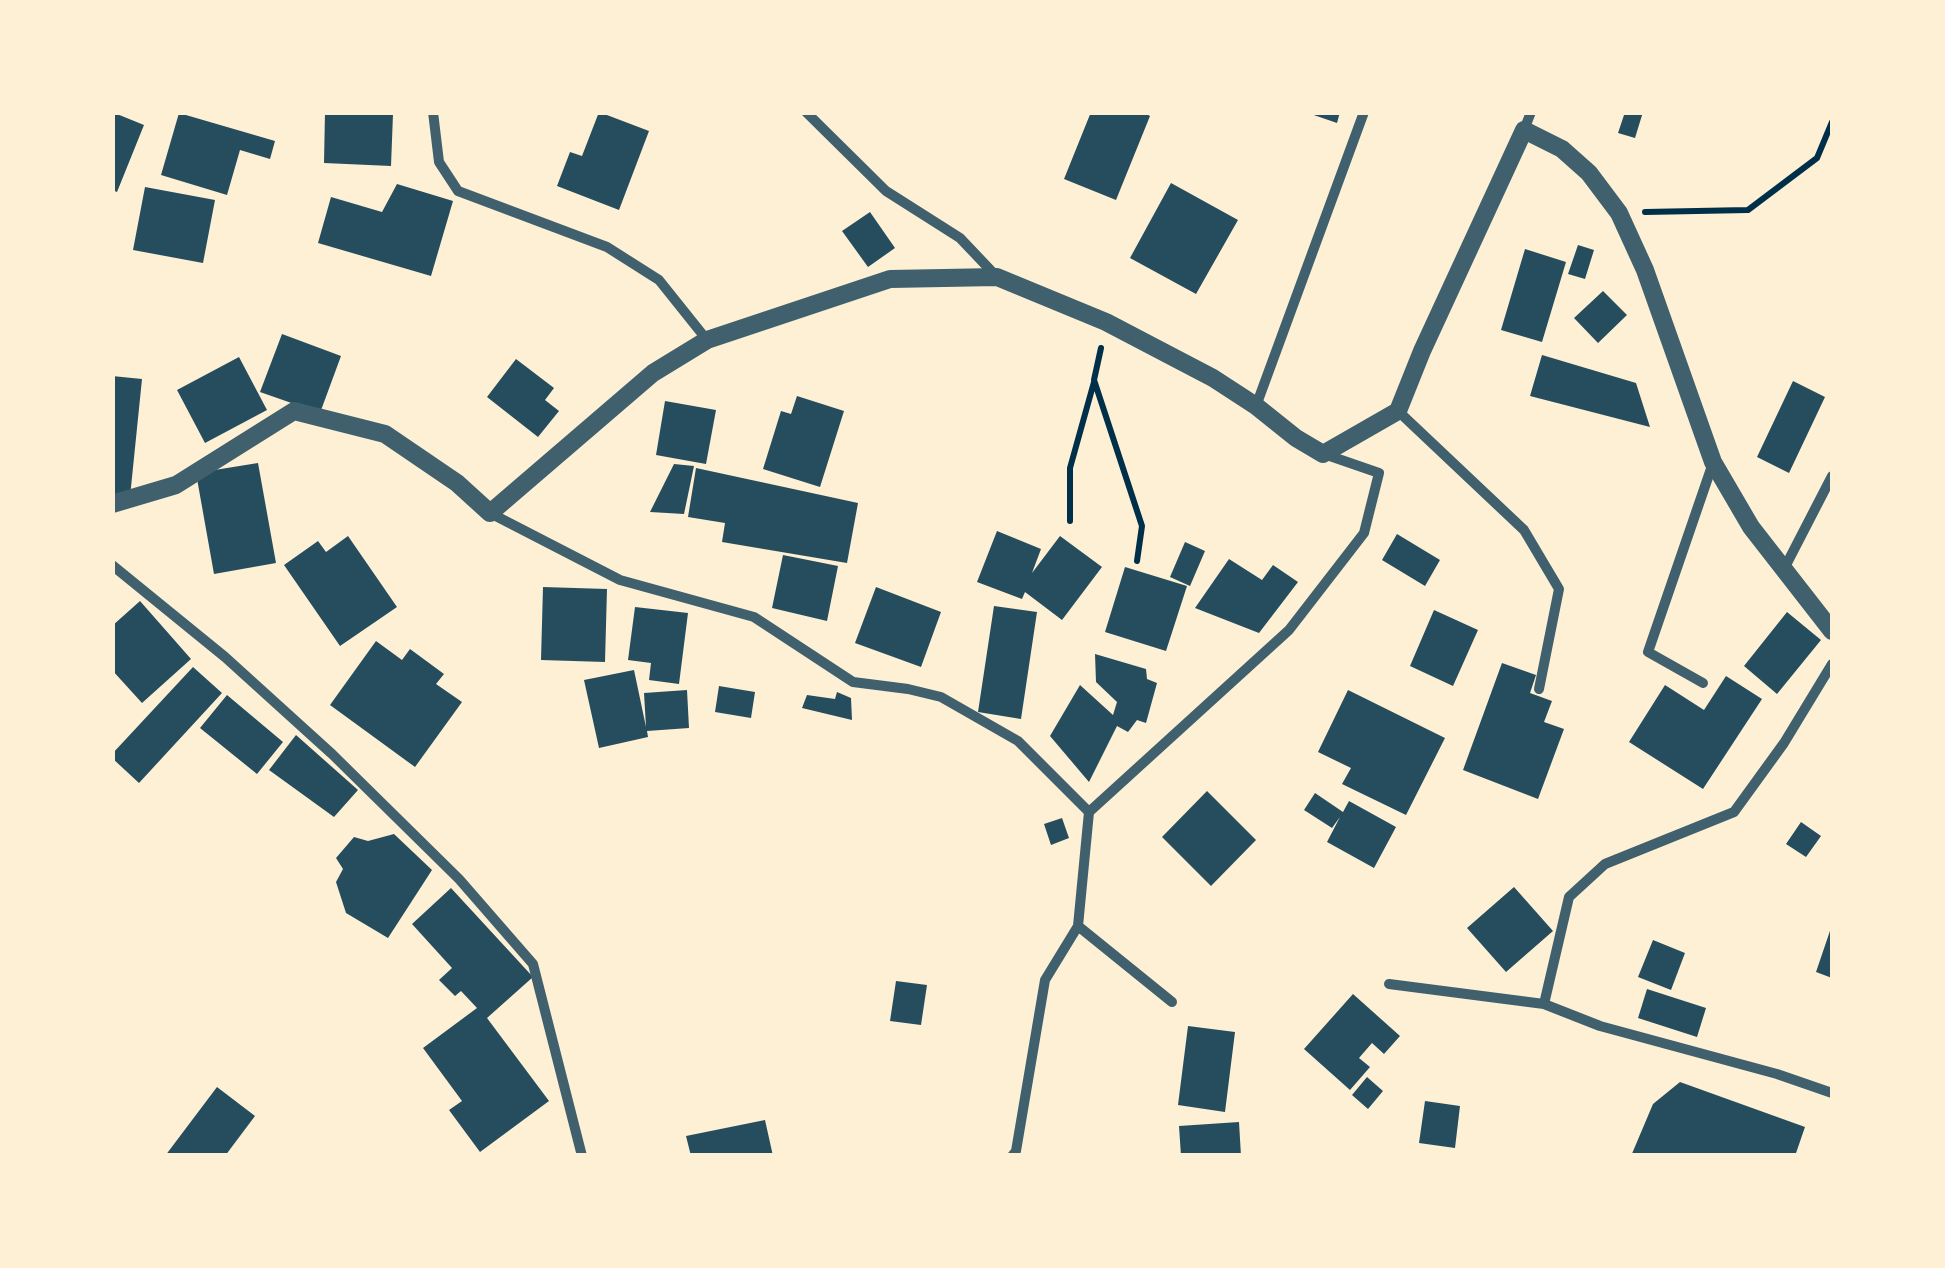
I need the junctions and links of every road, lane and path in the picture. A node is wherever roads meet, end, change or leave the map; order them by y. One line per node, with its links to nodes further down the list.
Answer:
1 (433, 112): 9 (street)
2 (806, 112): 7 (street)
3 (1364, 112): 11 (street)
4 (1527, 122): 6 (street); 12 (street)
5 (1832, 122): 6 (path)
6 (1619, 213): 14 (street)
7 (997, 277): 8 (street); 9 (street)
8 (1106, 322): 10 (path); 11 (street)
9 (706, 340): 17 (street)
10 (1094, 380): 18 (path); 19 (path)
11 (1256, 406): 13 (street)
12 (1398, 411): 13 (street); 25 (street)
13 (1324, 454): 26 (street)
14 (1713, 462): 21 (street); 24 (street)
15 (1832, 476): 21 (street)
16 (112, 504): 17 (street)
17 (490, 514): 26 (street)
18 (1070, 521)
19 (1137, 561)
20 (112, 564): 32 (street)
21 (1784, 570): 22 (street)
22 (1832, 631)
23 (1832, 664): 30 (street)
24 (1703, 683)
25 (1539, 689)
26 (1089, 812): 27 (street)
27 (1078, 926): 29 (street); 33 (street)
28 (1389, 984): 30 (street)
29 (1172, 1002)
30 (1544, 1004): 31 (street)
31 (1832, 1092)
32 (582, 1156)
33 (1012, 1156)

